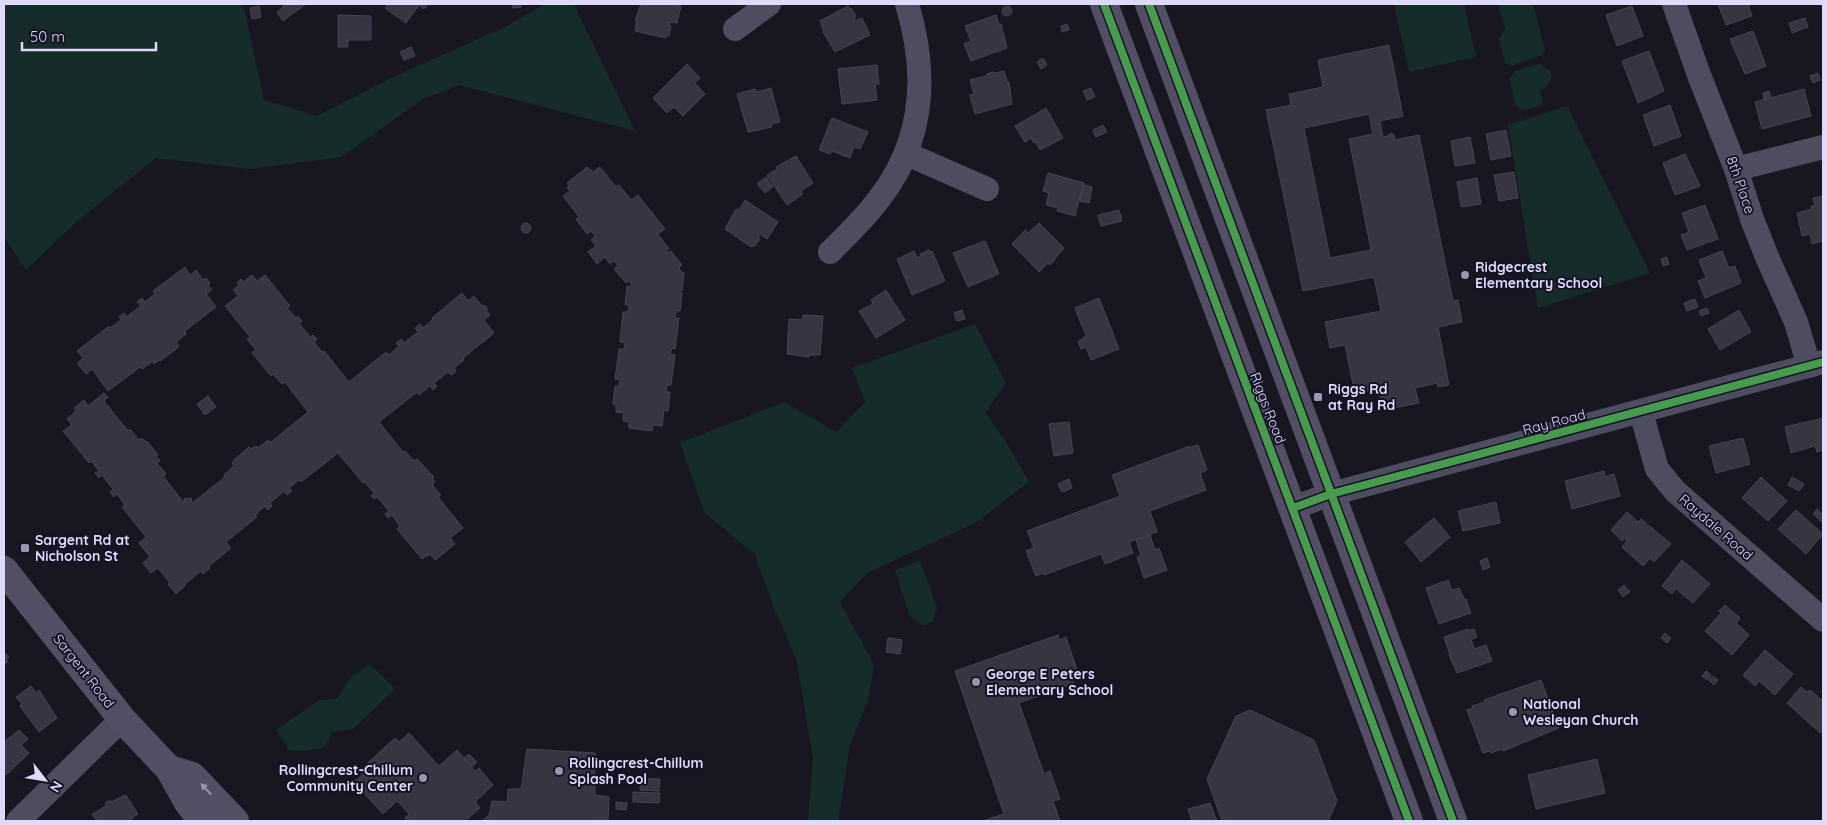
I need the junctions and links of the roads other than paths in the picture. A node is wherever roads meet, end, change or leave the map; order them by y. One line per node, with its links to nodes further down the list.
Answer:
1 (769, 4): 6 (street)
2 (906, 4): 8 (street)
3 (1104, 4): 15 (main road, Riggs Road)
4 (1149, 4): 14 (main road, Riggs Road)
5 (1674, 4): 9 (street, 8th Place)
6 (735, 29)
7 (1823, 147): 9 (street)
8 (907, 154): 10 (street); 11 (street)
9 (1736, 169): 12 (street, 8th Place)
10 (987, 189)
11 (830, 252)
12 (1816, 364): 13 (street, Ray Road)
13 (1640, 412): 14 (street, Ray Road); 17 (street, Raydale Road)
14 (1331, 494): 15 (street, Ray Road); 24 (main road, Riggs Road)
15 (1292, 508): 23 (main road, Riggs Road)
16 (4, 570): 18 (main road, Sargent Road)
17 (1823, 620)
18 (122, 718): 19 (main road, Sargent Road); 20 (street)
19 (169, 769): 21 (main road, Sargent Road); 22 (main road, Sargent Road, one-way to 19)
20 (18, 821)
21 (202, 821)
22 (235, 821)
23 (1409, 821)
24 (1453, 821)

